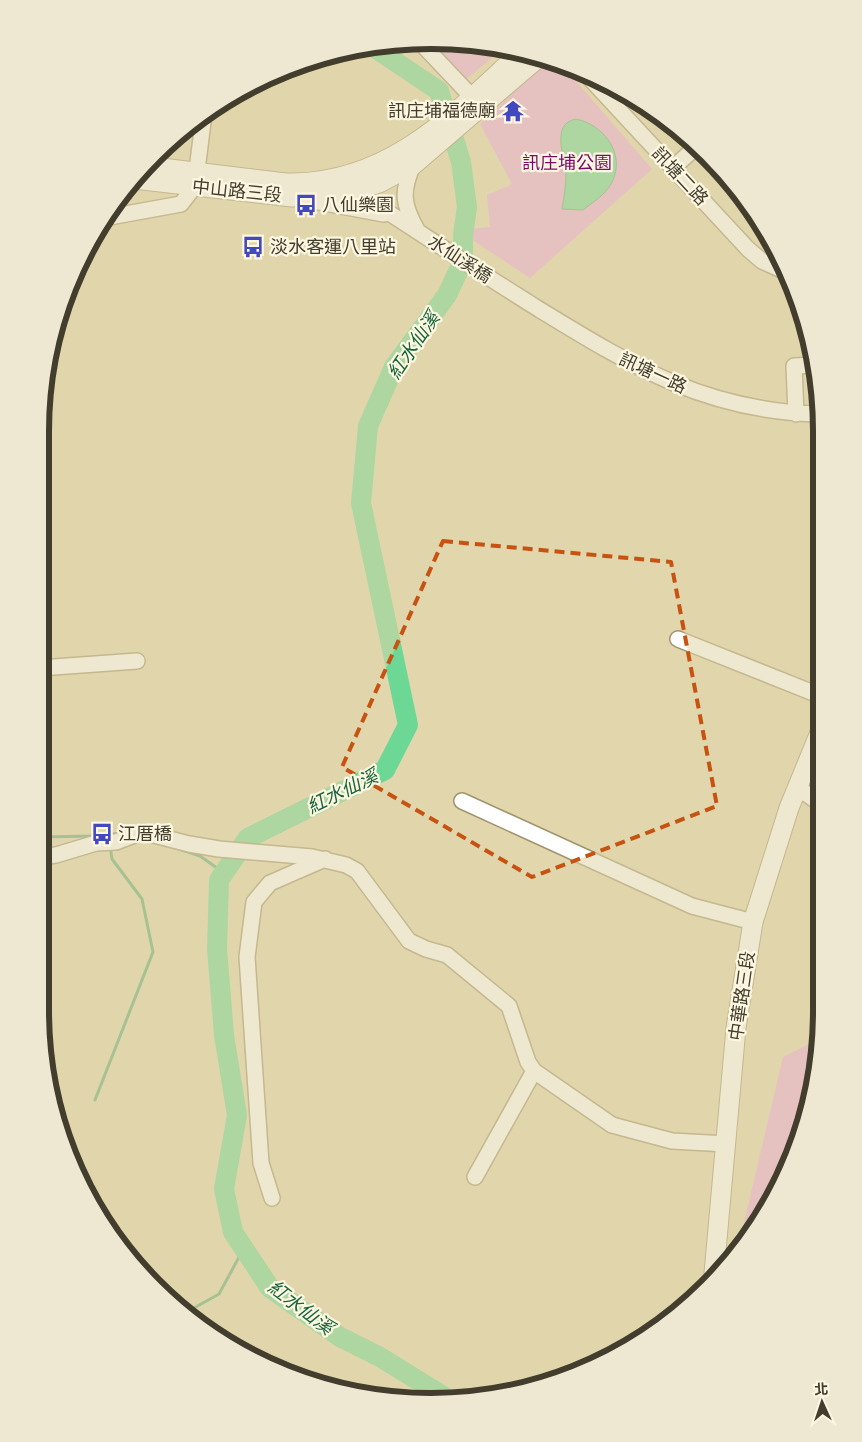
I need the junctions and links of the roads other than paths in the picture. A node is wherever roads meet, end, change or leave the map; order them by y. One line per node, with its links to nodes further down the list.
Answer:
1 (426, 49): 5 (street)
2 (515, 58): 5 (main road)
3 (531, 62): 5 (main road)
4 (598, 87): 10 (street, 訊塘二路)
5 (470, 104): 8 (main road, 中山路三段)
6 (203, 125): 11 (street)
7 (691, 152): 10 (street)
8 (415, 156): 13 (main road, 中山路三段); 17 (street)
9 (154, 168): 11 (main road, 中山路三段)
10 (673, 168): 18 (street, 訊塘二路)
11 (196, 179): 12 (main road, 中山路三段); 13 (main road, 中山路三段); 14 (main road, 中山路三段); 15 (street)
12 (143, 180)
13 (352, 183): 14 (main road, 中山路三段); 16 (street)
14 (292, 197): 16 (street)
15 (115, 216)
16 (394, 217): 17 (street)
17 (418, 232): 19 (street, 水仙溪橋)
18 (776, 268)
19 (501, 286): 21 (street, 訊塘一路)
20 (807, 365): 21 (street)
21 (796, 414): 22 (street, 訊塘一路)
22 (812, 414)
23 (678, 640): 26 (street)
24 (137, 661): 25 (street)
25 (49, 667)
26 (813, 693)
27 (813, 750): 28 (main road, 中華路三段)
28 (798, 788): 29 (street); 33 (main road, 中華路三段)
29 (813, 798)
30 (462, 801): 33 (street)
31 (49, 855): 32 (street)
32 (318, 858): 34 (street); 37 (street)
33 (753, 922): 35 (main road, 中華路三段)
34 (534, 1071): 35 (street); 36 (street)
35 (727, 1144): 38 (main road, 中華路三段)
36 (475, 1177)
37 (272, 1198)
38 (715, 1267)

